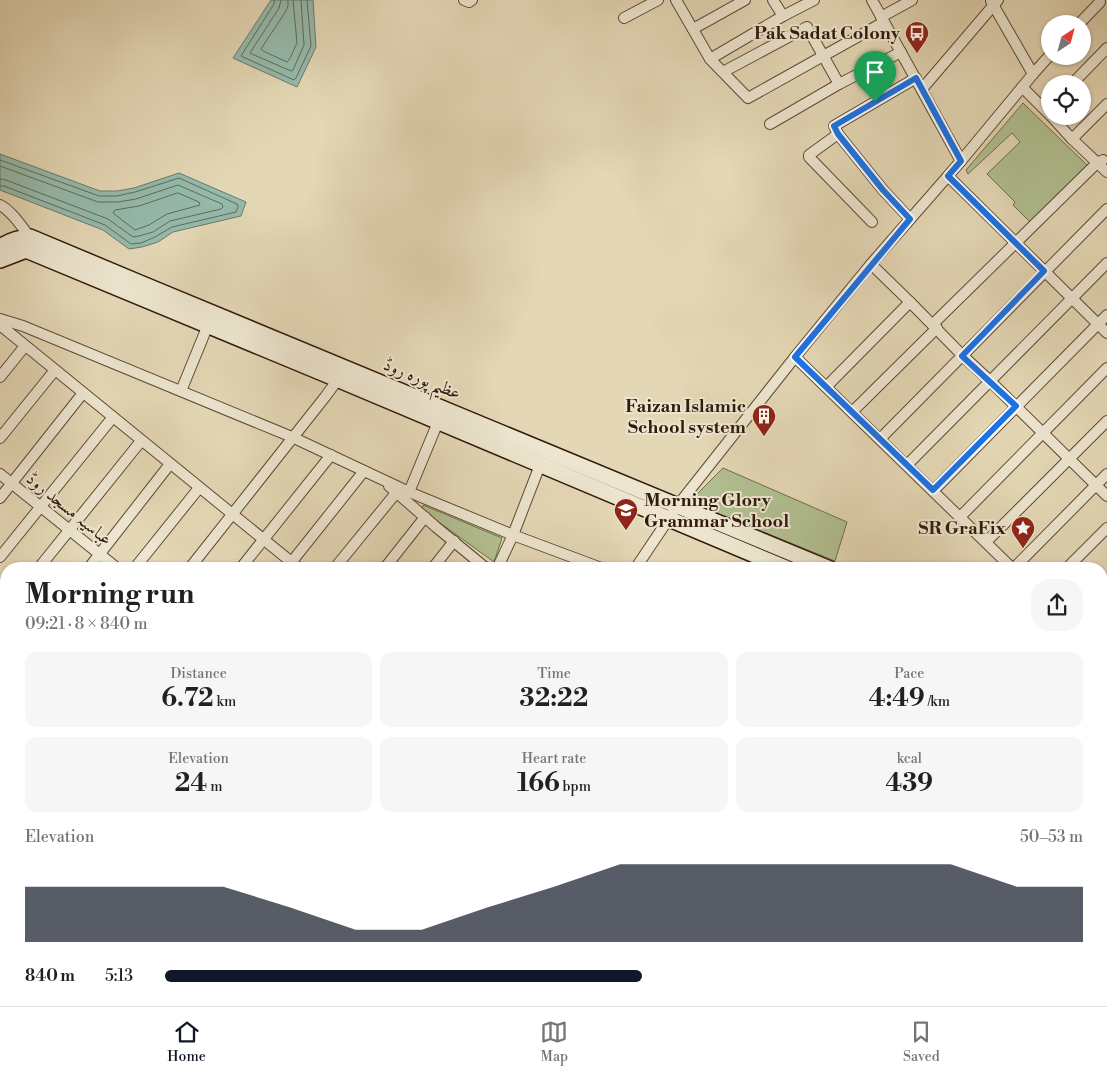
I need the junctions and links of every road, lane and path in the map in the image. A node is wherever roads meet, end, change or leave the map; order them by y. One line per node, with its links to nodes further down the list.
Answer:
1 (464, 0): 2 (street)
2 (472, 0)
3 (676, 0): 16 (street)
4 (745, 0): 16 (street)
5 (773, 0): 13 (street)
6 (814, 0): 13 (street)
7 (872, 0): 15 (street)
8 (912, 0): 15 (street)
9 (655, 1): 14 (street)
10 (994, 2): 23 (street); 28 (street)
11 (1102, 4): 12 (street)
12 (1090, 15)
13 (783, 16): 20 (street)
14 (624, 18)
15 (883, 20): 18 (street); 19 (street)
16 (693, 30): 20 (street)
17 (1107, 48): 24 (street)
18 (901, 52): 25 (street); 26 (street)
19 (823, 55): 22 (street); 22 (street); 26 (street)
20 (710, 59): 22 (street)
21 (1041, 64): 23 (street)
22 (723, 72)
23 (1032, 74): 27 (street)
24 (1081, 75)
25 (916, 78): 28 (street); 33 (street)
26 (839, 84): 31 (street)
27 (1022, 87): 30 (street); 35 (street)
28 (922, 90): 35 (street)
29 (1107, 104): 34 (street)
30 (1041, 105)
31 (770, 124)
32 (1060, 125): 34 (street)
33 (838, 134): 41 (street); 42 (street)
34 (1072, 139): 36 (street)
35 (961, 161): 38 (street)
36 (1101, 161): 37 (street); 43 (street)
37 (1107, 172)
38 (948, 176): 41 (street); 43 (street)
39 (0, 205): 44 (street)
40 (1107, 209): 49 (street)
41 (910, 219): 48 (street)
42 (872, 222)
43 (1016, 242): 49 (street); 57 (street)
44 (28, 244): 45 (main road); 46 (main road); 56 (main road, عظیم پورہ روڈ); 64 (main road, عظیم پورہ روڈ)
45 (0, 247)
46 (0, 260)
47 (1107, 263): 50 (street)
48 (872, 264): 51 (street); 61 (street)
49 (1044, 271): 50 (street); 60 (street)
50 (1072, 298): 54 (street); 66 (street)
51 (910, 302): 57 (street); 67 (street)
52 (1107, 315): 54 (street)
53 (0, 319): 68 (street)
54 (1098, 324): 58 (street); 70 (street)
55 (0, 325): 59 (street)
56 (208, 325): 64 (main road, عظیم پورہ روڈ); 68 (street)
57 (935, 326): 60 (street); 71 (street)
58 (1107, 334)
59 (25, 346): 63 (street); 65 (street)
60 (962, 356): 66 (street); 78 (street)
61 (795, 357): 67 (street); 97 (street)
62 (1107, 368): 75 (street)
63 (55, 370): 69 (street); 77 (street)
64 (342, 374): 74 (main road, عظیم پورہ روڈ); 76 (street); 97 (main road, عظیم پورہ روڈ)
65 (0, 377)
66 (990, 381): 70 (street); 84 (street)
67 (826, 387): 71 (street)
68 (181, 391): 76 (street)
69 (84, 393): 72 (street); 89 (street)
70 (1016, 406): 75 (street); 92 (street)
71 (852, 412): 78 (street)
72 (113, 417): 79 (street); 98 (street)
73 (1107, 421): 81 (street)
74 (438, 422): 83 (main road, عظیم پورہ روڈ); 93 (street)
75 (1042, 432): 81 (street); 100 (street)
76 (292, 437): 80 (street); 99 (street)
77 (0, 438)
78 (880, 439): 84 (street)
79 (141, 440): 82 (street); 104 (street)
80 (331, 455): 85 (street); 106 (street)
81 (1069, 459): 90 (street); 108 (street)
82 (170, 464): 91 (street); 109 (street)
83 (540, 464): 102 (main road, عظیم پورہ روڈ); 105 (street)
84 (907, 465): 92 (street)
85 (364, 471): 88 (street); 118 (street)
86 (0, 474): 89 (street, عباسیہ مسجد روڈ)
87 (1107, 474): 90 (street)
88 (380, 479): 93 (street); 94 (street)
89 (12, 483): 96 (street); 98 (street, عباسیہ مسجد روڈ)
90 (1096, 485): 95 (street); 129 (street)
91 (199, 488): 99 (street); 114 (street)
92 (933, 490): 100 (street)
93 (409, 492): 105 (street)
94 (396, 493): 101 (street); 119 (street)
95 (1107, 496)
96 (0, 498)
97 (678, 505): 102 (street); 127 (main road, عظیم پورہ روڈ)
98 (41, 506): 104 (street, عباسیہ مسجد روڈ); 110 (street)
99 (232, 514): 106 (street); 115 (street)
100 (960, 517): 108 (street)
101 (425, 518): 107 (street); 120 (street)
102 (670, 520): 125 (street); 126 (main road, عظیم پورہ روڈ)
103 (1107, 528): 130 (street)
104 (69, 530): 109 (street, عباسیہ مسجد روڈ); 111 (street)
105 (513, 535): 123 (street); 124 (street)
106 (263, 540): 116 (street); 117 (street)
107 (454, 542): 121 (street); 122 (street)
108 (986, 542): 128 (street)
109 (100, 554): 112 (street); 113 (street, عباسیہ مسجد روڈ)
110 (0, 557)
111 (44, 562)
112 (94, 562)
113 (110, 562)
114 (140, 562)
115 (194, 562)
116 (246, 562)
117 (288, 562)
118 (295, 562)
119 (340, 562)
120 (390, 562)
121 (438, 562)
122 (477, 562)
123 (500, 562)
124 (585, 562)
125 (640, 562)
126 (768, 562)
127 (813, 562)
128 (1006, 562)
129 (1020, 562)
130 (1073, 562)

